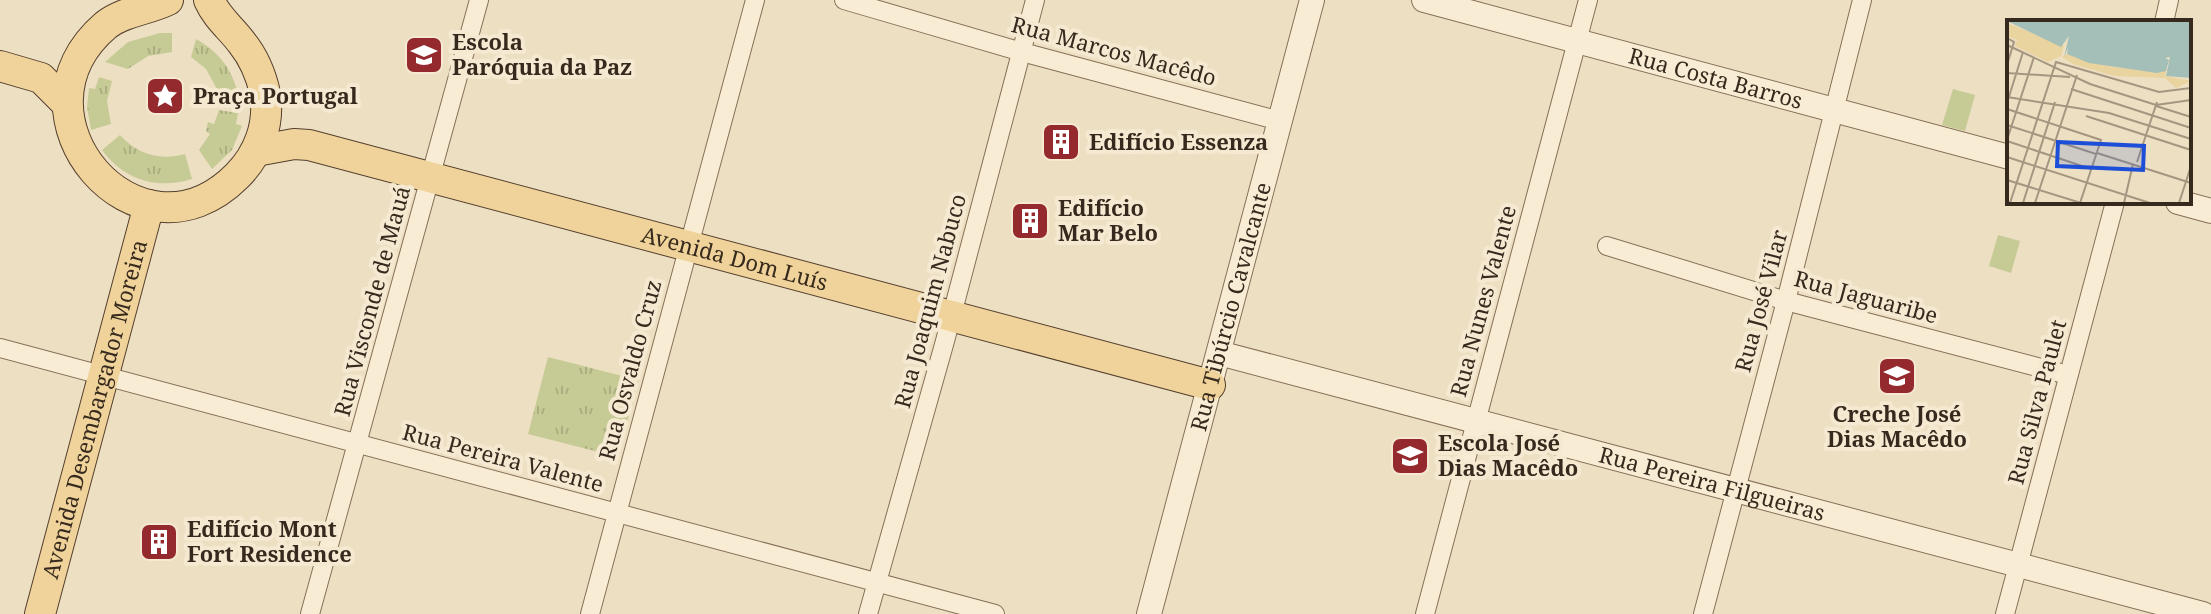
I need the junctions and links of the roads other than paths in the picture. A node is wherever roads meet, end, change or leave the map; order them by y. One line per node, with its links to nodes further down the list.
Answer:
1 (168, 0): 16 (main road)
2 (209, 0): 19 (main road)
3 (479, 0): 21 (street, Rua Visconde de Mauá)
4 (755, 0): 26 (street, Rua Osvaldo Cruz)
5 (844, 0): 14 (street, Rua Marcos Macêdo)
6 (1035, 0): 14 (street, Rua Joaquim Nabuco)
7 (1312, 0): 18 (street, Rua Tibúrcio Cavalcante)
8 (1424, 0): 13 (street, Rua Costa Barros)
9 (1588, 0): 13 (street, Rua Nunes Valente)
10 (1862, 0): 17 (street, Rua José Vilar)
11 (2169, 0): 12 (street)
12 (2164, 20)
13 (1577, 41): 17 (street, Rua Costa Barros); 35 (street, Rua Nunes Valente)
14 (1022, 52): 18 (street, Rua Marcos Macêdo); 29 (street, Rua Joaquim Nabuco)
15 (0, 66): 16 (main road)
16 (65, 102): 24 (main road)
17 (1834, 110): 20 (street, Rua Costa Barros); 28 (street, Rua José Vilar)
18 (1280, 121): 31 (street, Rua Tibúrcio Cavalcante)
19 (256, 151): 21 (main road, Avenida Dom Luís); 24 (main road)
20 (2007, 156)
21 (431, 178): 26 (main road, Avenida Dom Luís); 36 (street, Rua Visconde de Mauá)
22 (2114, 204): 32 (street, Rua Silva Paulet)
23 (2185, 204): 25 (street)
24 (149, 205): 33 (main road, Avenida Desembargador Moreira)
25 (2211, 211)
26 (689, 246): 29 (main road, Avenida Dom Luís); 38 (street, Rua Osvaldo Cruz)
27 (1607, 246): 28 (street, Rua Jaguaribe)
28 (1786, 301): 32 (street, Rua Jaguaribe); 37 (street, Rua José Vilar)
29 (952, 316): 34 (main road, Avenida Dom Luís); 40 (street, Rua Joaquim Nabuco)
30 (0, 348): 33 (street, Rua Pereira Valente)
31 (1219, 353): 34 (street, Rua Tibúrcio Cavalcante); 35 (street, Rua Pereira Filgueiras)
32 (2068, 375): 39 (street, Rua Silva Paulet)
33 (103, 376): 36 (street, Rua Pereira Valente); 41 (main road, Avenida Desembargador Moreira)
34 (1210, 385): 46 (street, Rua Tibúrcio Cavalcante)
35 (1477, 421): 37 (street, Rua Pereira Filgueiras); 47 (street, Rua Nunes Valente)
36 (358, 443): 38 (street, Rua Pereira Valente); 42 (street, Rua Visconde de Mauá)
37 (1735, 490): 39 (street, Rua Pereira Filgueiras); 48 (street, Rua José Vilar)
38 (616, 513): 40 (street, Rua Pereira Valente); 43 (street, Rua Osvaldo Cruz)
39 (2018, 564): 49 (street, Rua Silva Paulet); 50 (street, Rua Pereira Filgueiras)
40 (876, 583): 44 (street, Rua Joaquim Nabuco); 45 (street, Rua Pereira Valente)
41 (40, 614)
42 (310, 614)
43 (590, 614)
44 (868, 614)
45 (995, 614)
46 (1149, 614)
47 (1425, 614)
48 (1703, 614)
49 (2005, 614)
50 (2203, 614)

